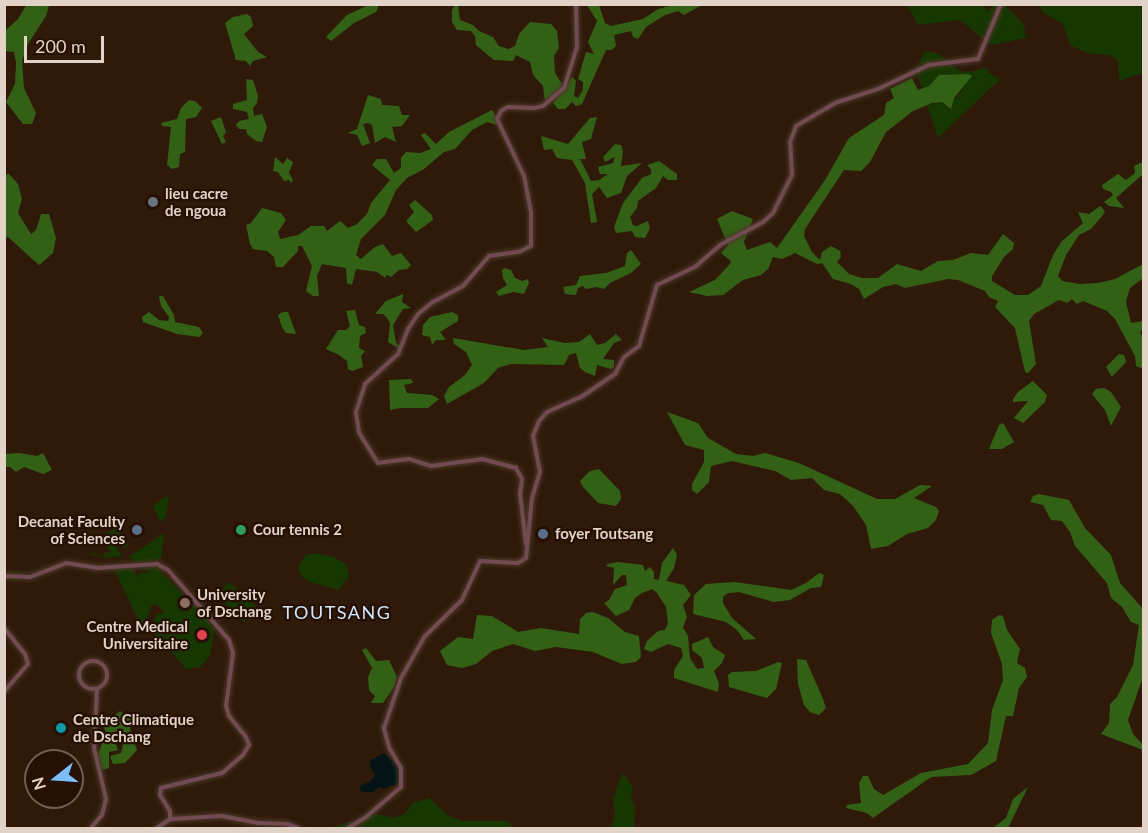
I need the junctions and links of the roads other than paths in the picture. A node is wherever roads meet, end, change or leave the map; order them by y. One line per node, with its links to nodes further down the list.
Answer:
1 (576, 4): 3 (street)
2 (1000, 4): 3 (street)
3 (527, 554): 12 (street)
4 (4, 576): 8 (street)
5 (4, 628): 7 (street)
6 (97, 688): 6 (street); 9 (street)
7 (4, 692)
8 (170, 819): 10 (street); 11 (street)
9 (91, 828)
10 (157, 828)
11 (298, 828)
12 (348, 828)

